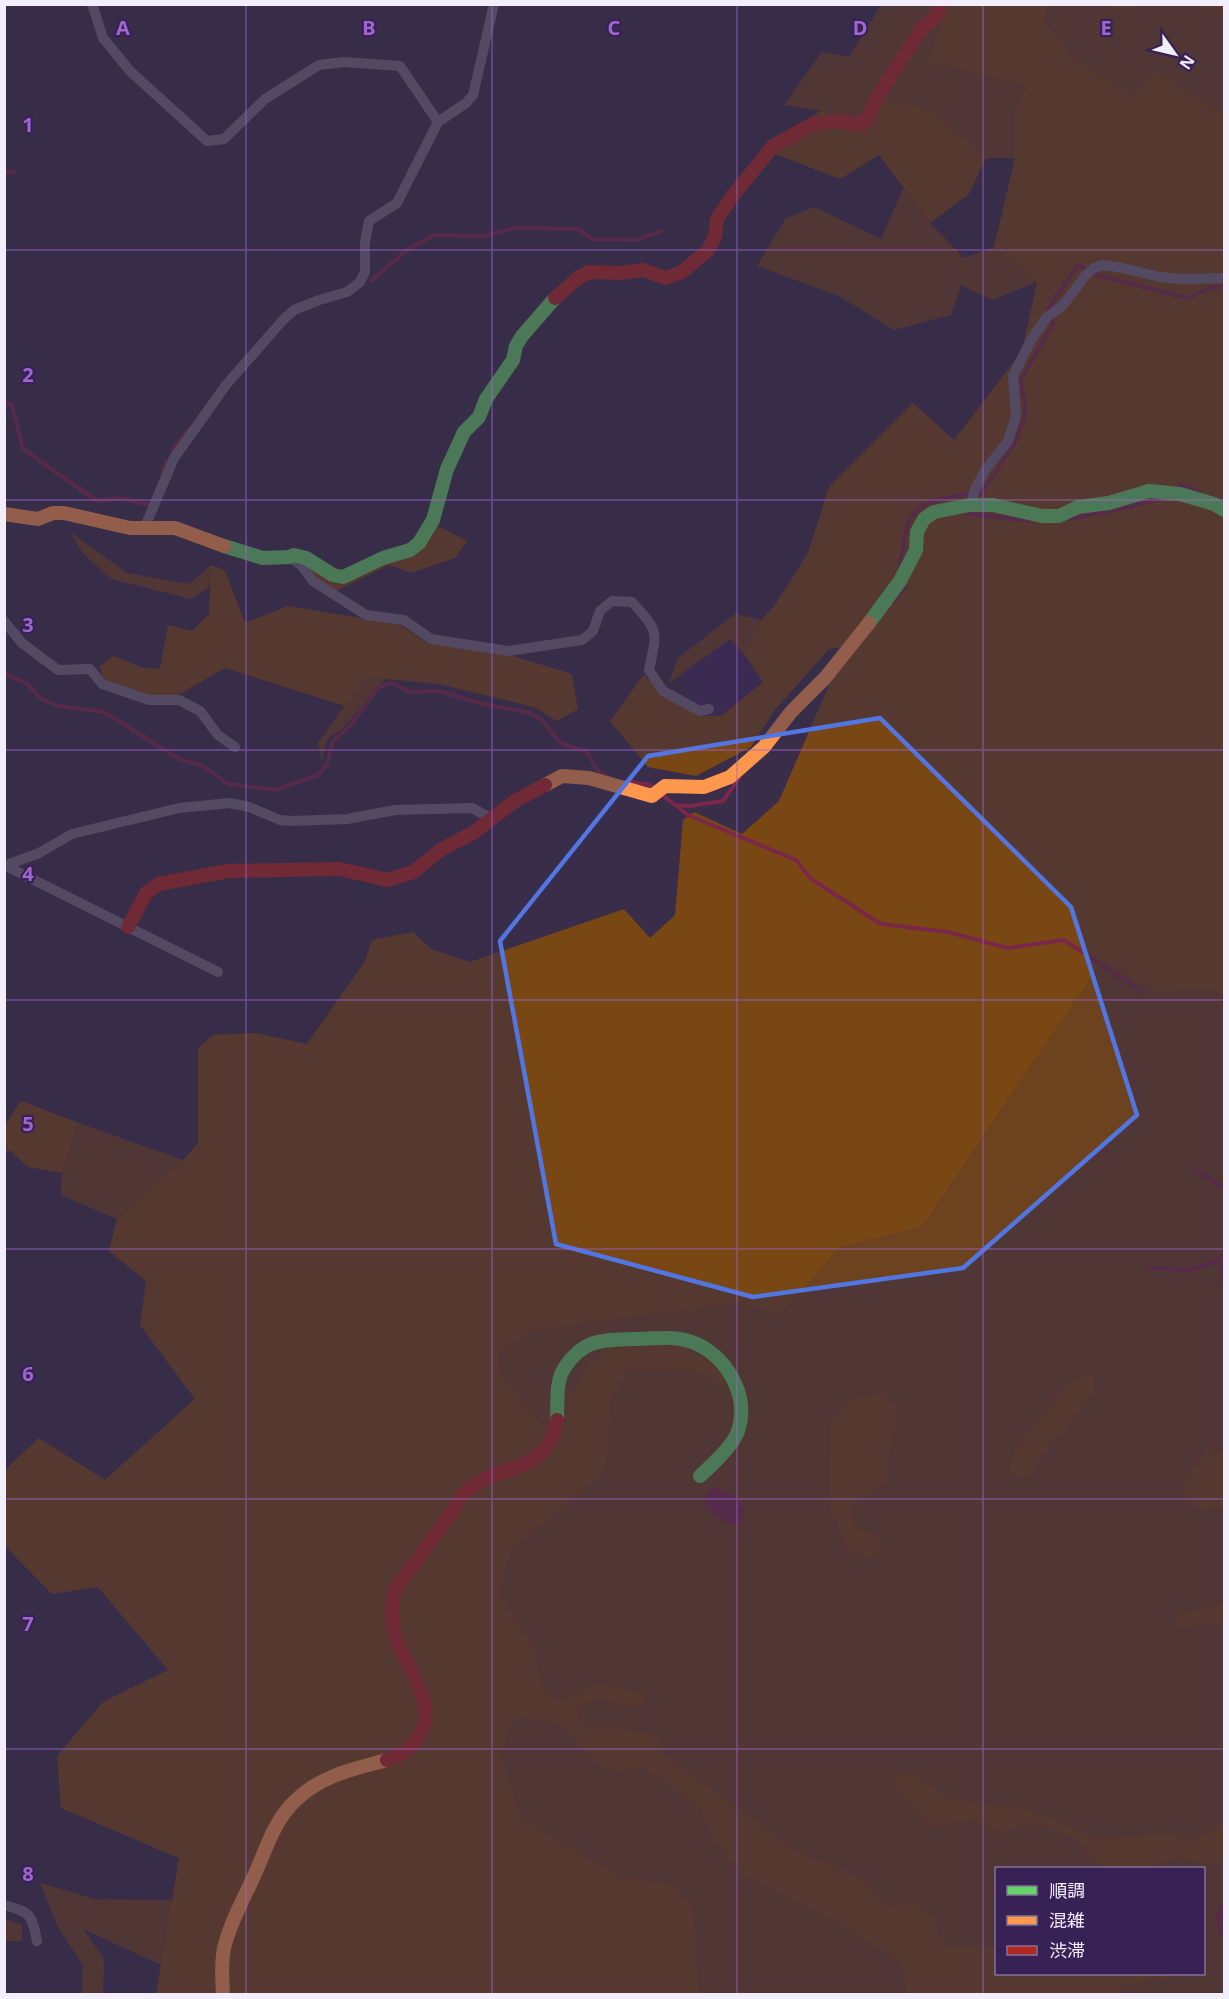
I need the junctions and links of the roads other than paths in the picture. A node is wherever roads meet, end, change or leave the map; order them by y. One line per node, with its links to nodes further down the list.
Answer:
1 (92, 4): 4 (street)
2 (494, 4): 4 (street)
3 (939, 4): 10 (street)
4 (438, 122): 9 (street)
5 (1224, 278): 6 (street)
6 (965, 505): 7 (street); 14 (street)
7 (1224, 510)
8 (4, 514): 9 (street)
9 (144, 529): 10 (street)
10 (289, 557): 12 (street)
11 (4, 621): 13 (street)
12 (709, 709)
13 (234, 747)
14 (492, 819): 15 (street); 16 (street)
15 (5, 865): 16 (street)
16 (128, 927): 17 (street)
17 (218, 972)
18 (700, 1476): 21 (street)
19 (4, 1905): 20 (street)
20 (37, 1941)
21 (223, 1995)

